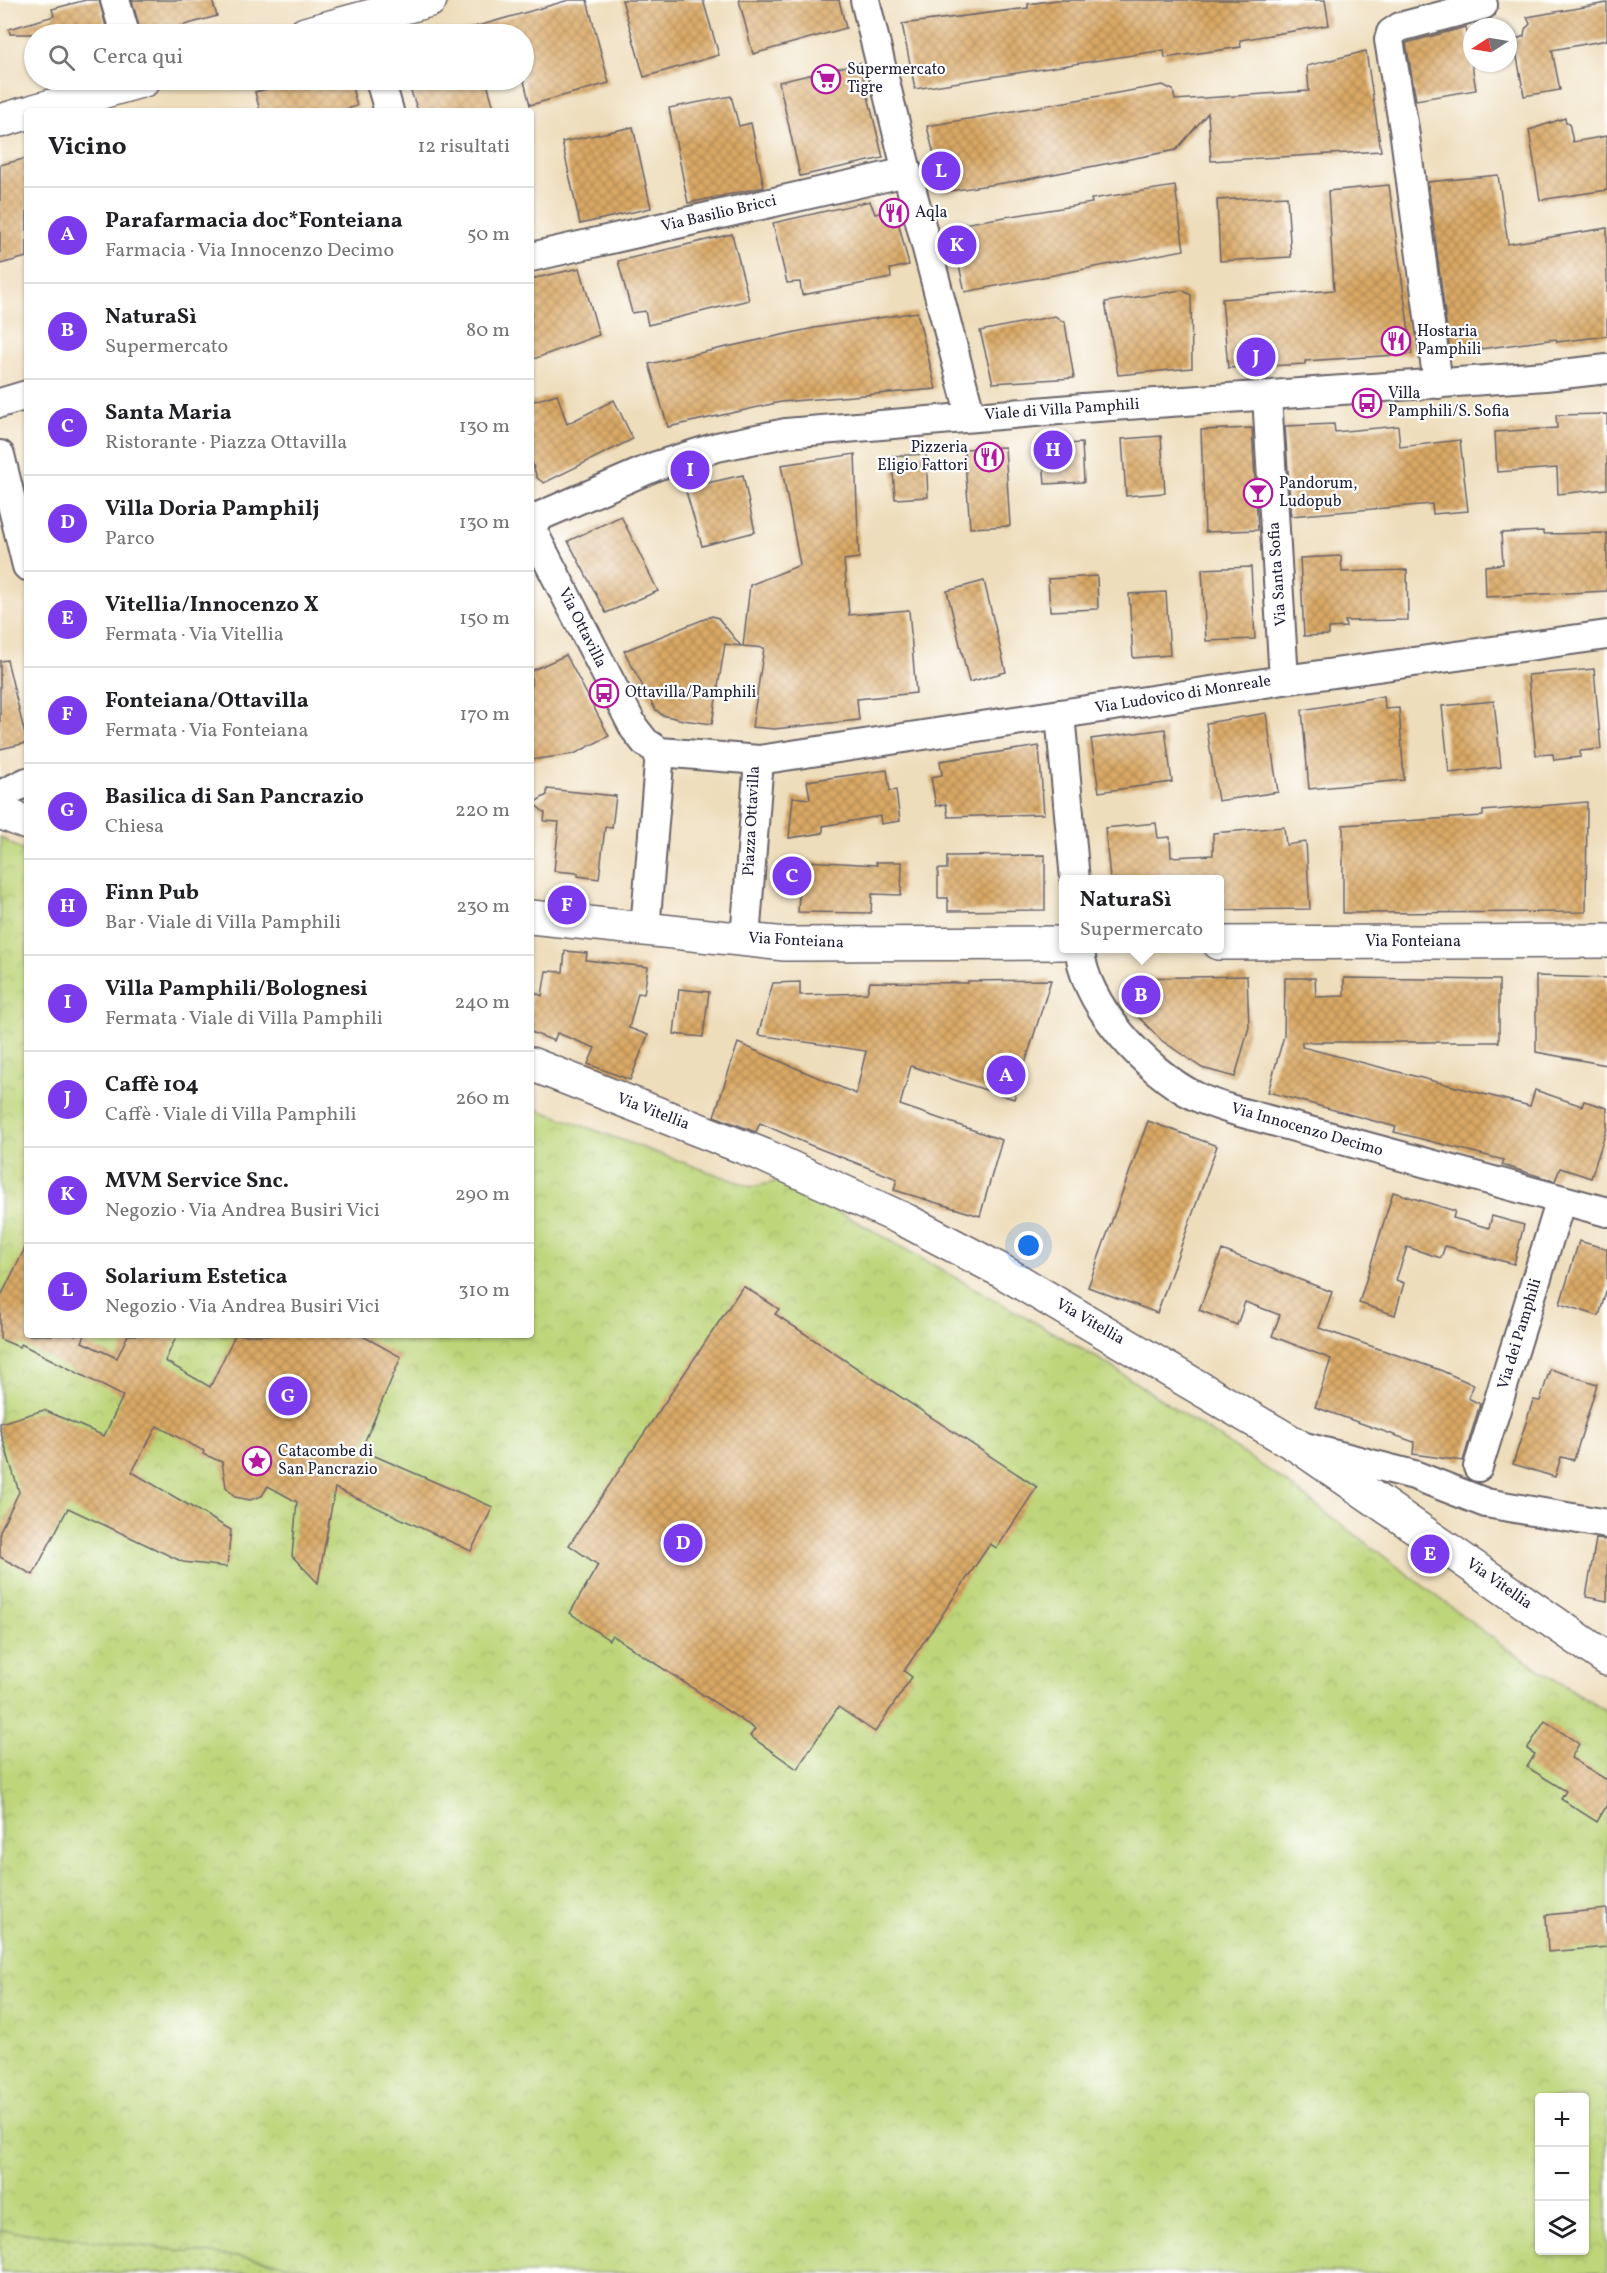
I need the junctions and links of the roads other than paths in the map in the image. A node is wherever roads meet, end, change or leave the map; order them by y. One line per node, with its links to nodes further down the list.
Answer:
1 (115, 0): 6 (street)
2 (430, 0): 5 (street)
3 (866, 0): 14 (street)
4 (1483, 5): 17 (street)
5 (364, 18): 7 (street)
6 (122, 24)
7 (342, 24)
8 (105, 90): 10 (street)
9 (383, 90): 11 (street)
10 (44, 108)
11 (388, 108)
12 (24, 114): 13 (street)
13 (0, 121)
14 (907, 172): 15 (street, Via Basilio Bricci); 21 (street)
15 (534, 256)
16 (1607, 369): 17 (street, Viale di Villa Pamphili)
17 (1437, 384): 19 (street, Viale di Villa Pamphili)
18 (24, 396): 20 (street)
19 (1267, 396): 21 (street, Viale di Villa Pamphili); 27 (street, Via Santa Sofia)
20 (0, 403)
21 (971, 417): 23 (street, Viale di Villa Pamphili)
22 (0, 455): 25 (street)
23 (534, 519)
24 (534, 534): 29 (street, Via Ottavilla)
25 (24, 554)
26 (1607, 635): 27 (street, Via Ludovico di Monreale)
27 (1284, 680): 28 (street, Via Ludovico di Monreale)
28 (1060, 714): 30 (street, Via Ludovico di Monreale); 35 (street)
29 (660, 752): 30 (street, Piazza Ottavilla); 37 (street)
30 (759, 760): 38 (street, Piazza Ottavilla)
31 (24, 783): 32 (street)
32 (0, 795)
33 (0, 812): 34 (street)
34 (24, 822)
35 (1075, 875)
36 (534, 917): 37 (street, Via Fonteiana)
37 (645, 928): 38 (street, Via Fonteiana)
38 (745, 939): 40 (street, Via Fonteiana)
39 (1607, 941): 41 (street, Via Fonteiana)
40 (1059, 943)
41 (1224, 943)
42 (1080, 953): 44 (street, Via Innocenzo Decimo)
43 (534, 1065): 46 (street, Via Vitellia)
44 (1561, 1200): 45 (street, Via Innocenzo Decimo); 47 (street, Via dei Pamphili)
45 (1607, 1212)
46 (1298, 1446): 48 (street); 49 (street, Via Vitellia)
47 (1478, 1467)
48 (1607, 1524)
49 (1607, 1659)

